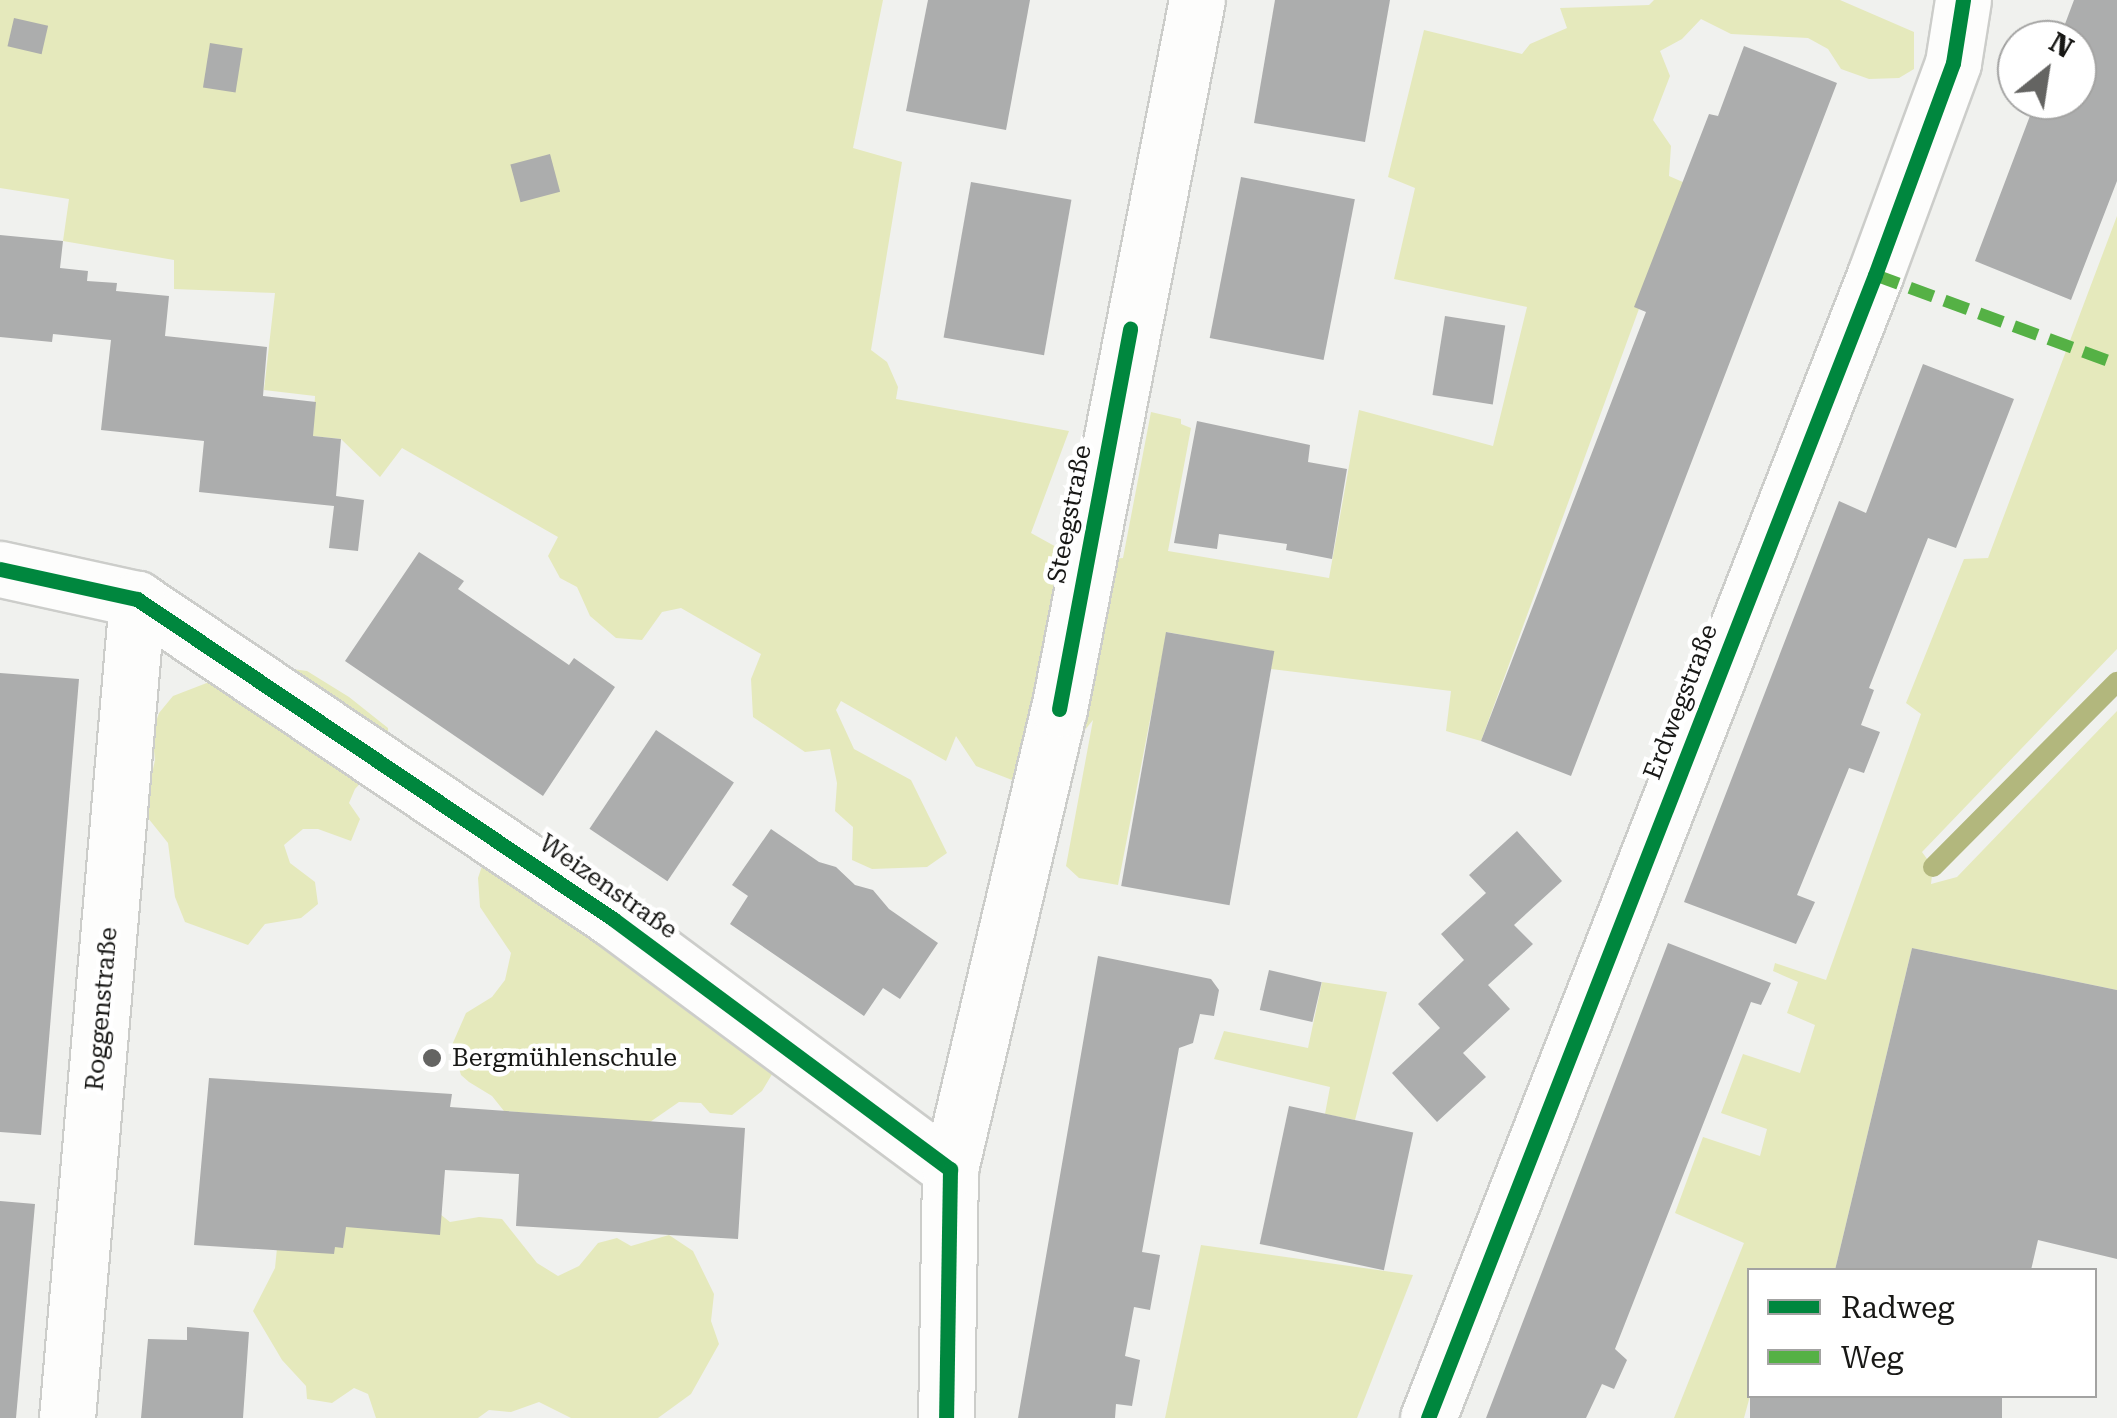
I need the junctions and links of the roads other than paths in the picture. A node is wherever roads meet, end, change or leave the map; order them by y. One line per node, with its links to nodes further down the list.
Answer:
1 (1197, 0): 5 (street, Steegstraße)
2 (1964, 0): 8 (street, Erdwegstraße)
3 (0, 569): 4 (street, Weizenstraße)
4 (137, 599): 5 (street, Weizenstraße); 6 (street, Roggenstraße)
5 (950, 1169): 7 (street)
6 (67, 1418)
7 (946, 1418)
8 (1428, 1418)

